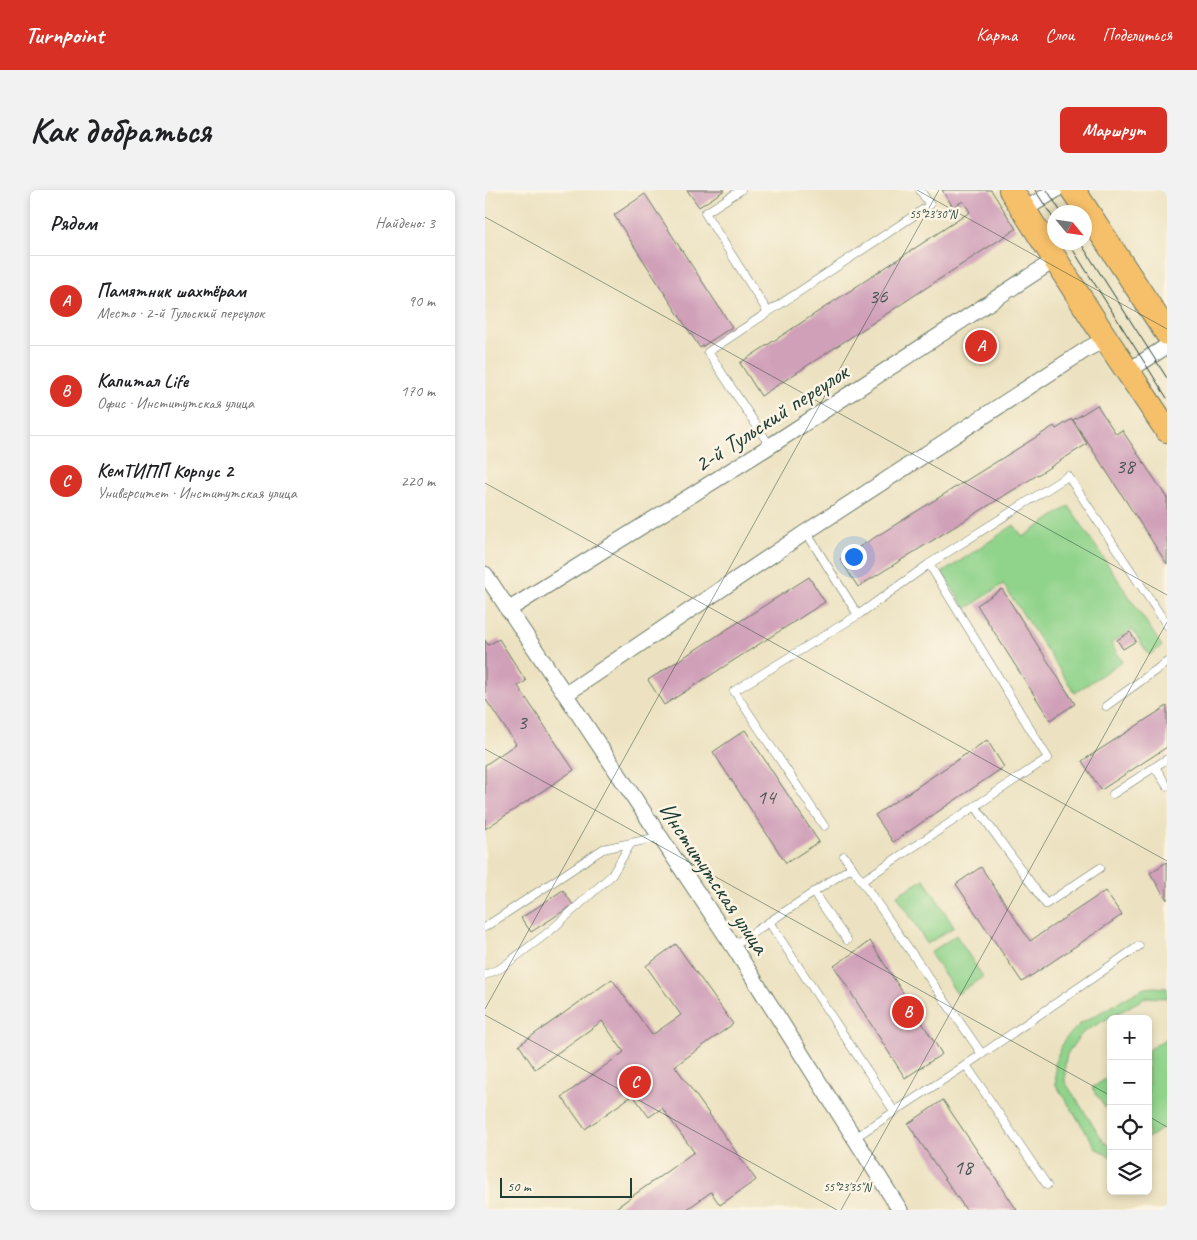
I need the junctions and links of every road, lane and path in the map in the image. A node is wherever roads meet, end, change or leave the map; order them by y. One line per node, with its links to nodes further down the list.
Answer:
1 (741, 190): 8 (lane)
2 (920, 190): 8 (lane)
3 (1011, 190): 6 (main road)
4 (1056, 190): 6 (street)
5 (1073, 190): 9 (main road)
6 (1024, 210): 7 (main road)
7 (1056, 259): 10 (main road); 14 (street, 2-й Тульский переулок)
8 (768, 312): 14 (lane)
9 (1167, 333)
10 (1106, 339): 12 (main road); 15 (street)
11 (1167, 346): 12 (street)
12 (1128, 371): 13 (main road)
13 (1167, 430)
14 (770, 446): 18 (street, 2-й Тульский переулок)
15 (806, 532): 19 (lane); 22 (street)
16 (929, 564): 19 (lane); 20 (lane); 28 (lane)
17 (485, 574): 18 (street, Институтская улица)
18 (507, 610): 22 (street, Институтская улица)
19 (858, 615): 29 (lane)
20 (1167, 625)
21 (1167, 662): 23 (lane)
22 (566, 694): 30 (street, Институтская улица)
23 (1105, 706)
24 (1167, 759): 25 (lane)
25 (1155, 767): 26 (lane); 27 (lane)
26 (1167, 786)
27 (1113, 794)
28 (975, 806): 34 (lane); 35 (lane)
29 (824, 826)
30 (659, 837): 31 (lane); 40 (street, Институтская улица)
31 (631, 843): 38 (lane); 42 (lane)
32 (844, 856): 33 (lane)
33 (852, 866): 35 (lane); 36 (lane)
34 (1100, 868)
35 (862, 881): 43 (lane)
36 (813, 892): 37 (lane); 39 (lane)
37 (769, 922): 40 (lane); 45 (lane)
38 (485, 927)
39 (847, 940)
40 (733, 946): 46 (street, Институтская улица)
41 (1139, 946): 43 (lane)
42 (485, 975)
43 (982, 1054): 44 (lane)
44 (966, 1065): 45 (lane); 47 (lane)
45 (894, 1111): 46 (lane)
46 (853, 1138): 48 (street, Институтская улица)
47 (1047, 1185)
48 (900, 1210)

